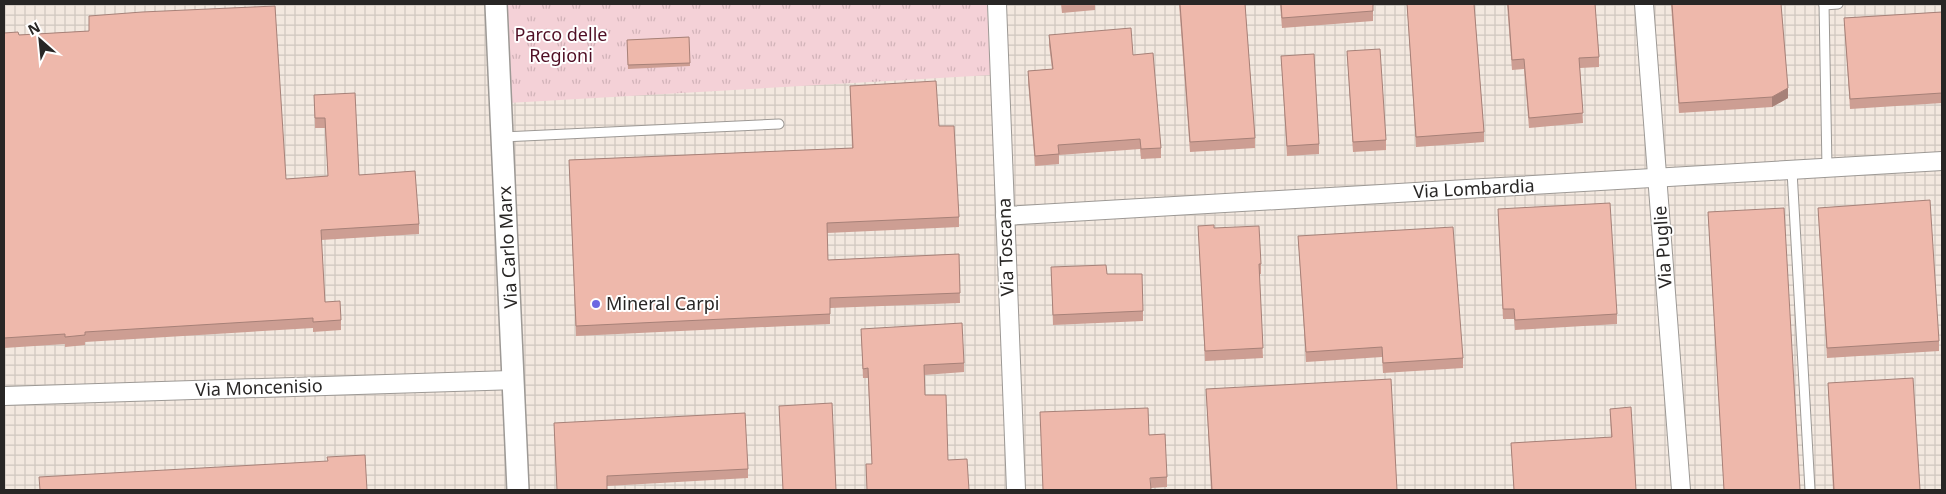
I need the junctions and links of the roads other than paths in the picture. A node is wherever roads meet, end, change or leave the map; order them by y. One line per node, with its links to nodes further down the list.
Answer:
1 (496, 4): 7 (street, Via Carlo Marx)
2 (997, 4): 12 (street, Via Toscana)
3 (1644, 4): 11 (street, Via Puglie)
4 (1824, 4): 5 (lane); 9 (lane)
5 (1838, 4)
6 (779, 124): 7 (lane)
7 (502, 138): 13 (street, Via Carlo Marx)
8 (1942, 161): 9 (street, Via Lombardia)
9 (1826, 168): 10 (street, Via Lombardia)
10 (1792, 171): 11 (street, Via Lombardia); 18 (lane)
11 (1657, 178): 12 (street, Via Lombardia); 17 (street, Via Puglie)
12 (1005, 216): 16 (street, Via Toscana)
13 (514, 380): 14 (street, Via Moncenisio); 15 (street, Via Carlo Marx)
14 (4, 396)
15 (518, 490)
16 (1016, 490)
17 (1681, 490)
18 (1810, 490)

